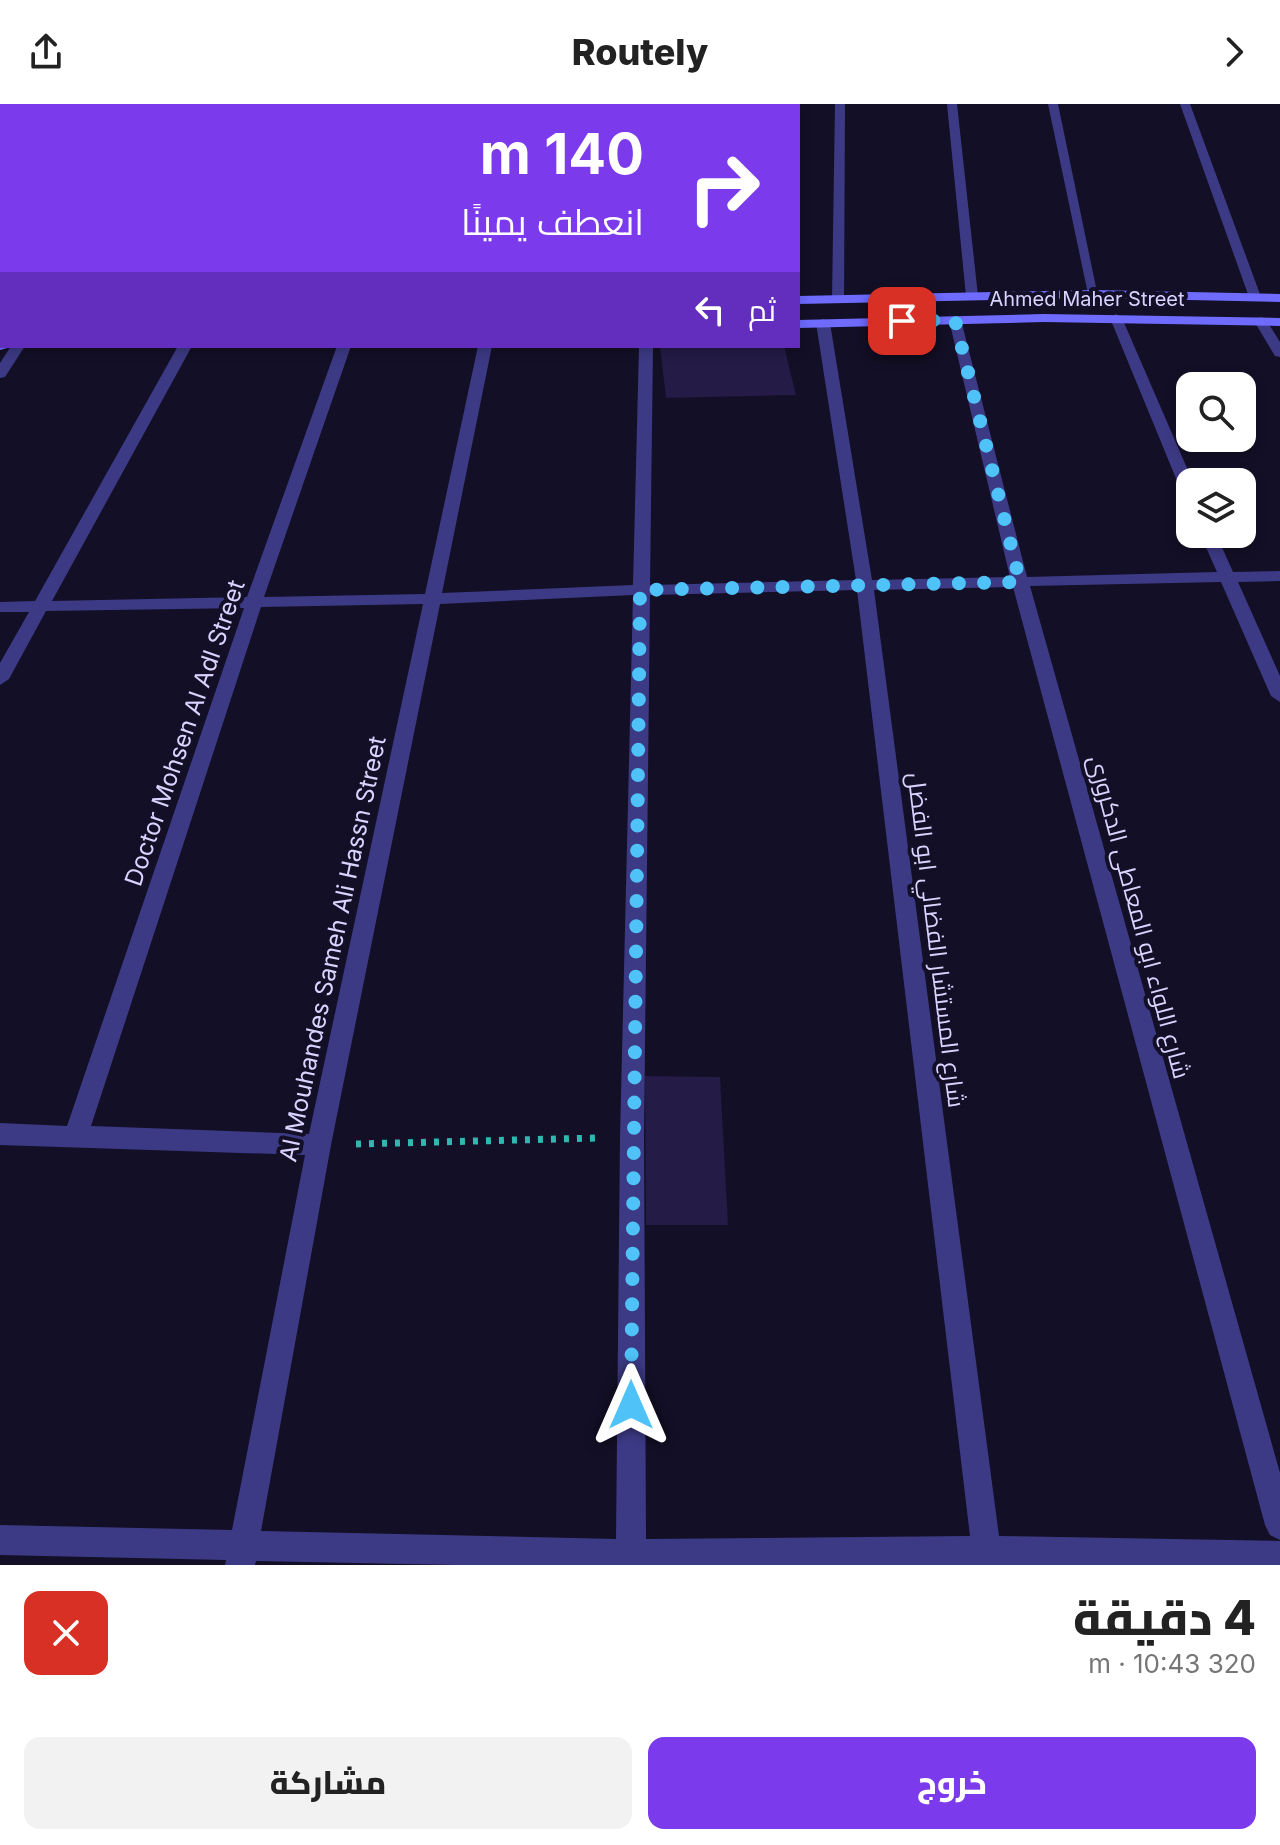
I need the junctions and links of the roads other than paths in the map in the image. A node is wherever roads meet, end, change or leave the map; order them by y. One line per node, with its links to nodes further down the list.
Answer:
1 (840, 104): 10 (street)
2 (952, 104): 7 (street)
3 (1053, 104): 5 (street)
4 (1185, 104): 8 (street)
5 (1094, 294): 6 (main road, Ahmed Maher Street); 8 (main road, Ahmed Maher Street)
6 (1034, 295): 7 (main road, Ahmed Maher Street); 12 (main road)
7 (972, 296): 10 (main road, Ahmed Maher Street)
8 (1255, 297): 9 (main road, Ahmed Maher Street)
9 (1280, 298)
10 (838, 299): 11 (main road, Ahmed Maher Street)
11 (800, 300)
12 (1044, 318): 13 (main road, Ahmed Maher Street); 14 (main road, Ahmed Maher Street)
13 (1116, 318): 15 (main road, Ahmed Maher Street); 26 (street)
14 (955, 320): 17 (main road, Ahmed Maher Street); 30 (street, شارع اللواء ابو المعاطى الدكرورى)
15 (1260, 321): 16 (main road, Ahmed Maher Street); 24 (street)
16 (1280, 322)
17 (823, 323): 18 (main road, Ahmed Maher Street); 31 (street, شارع المستشار الفضالي ابو الفضل)
18 (800, 324)
19 (17, 348): 25 (street)
20 (184, 348): 35 (street)
21 (343, 348): 34 (street, Doctor Mohsen Al Adl Street)
22 (485, 348): 33 (street, Al Mouhandes Sameh Ali Hassn Street)
23 (646, 348): 32 (street)
24 (1280, 353)
25 (0, 374)
26 (1179, 468)
27 (1214, 548): 29 (street)
28 (1280, 576): 29 (street)
29 (1226, 577): 30 (street); 38 (street)
30 (1020, 582): 31 (street); 42 (street, شارع اللواء ابو المعاطى الدكرورى)
31 (865, 585): 32 (street); 46 (street, شارع المستشار الفضالي ابو الفضل)
32 (640, 590): 33 (street); 47 (street)
33 (431, 599): 34 (street); 41 (street, Al Mouhandes Sameh Ali Hassn Street)
34 (254, 602): 35 (street); 40 (street, Doctor Mohsen Al Adl Street)
35 (41, 604): 36 (street); 37 (street)
36 (0, 607)
37 (0, 679)
38 (1280, 696)
39 (0, 1134): 40 (street)
40 (75, 1137): 41 (street)
41 (319, 1145): 44 (street, Al Mouhandes Sameh Ali Hassn Street)
42 (1280, 1525)
43 (0, 1540): 44 (street)
44 (242, 1555): 47 (street)
45 (1280, 1556): 46 (street)
46 (987, 1558): 47 (street)
47 (631, 1560)

